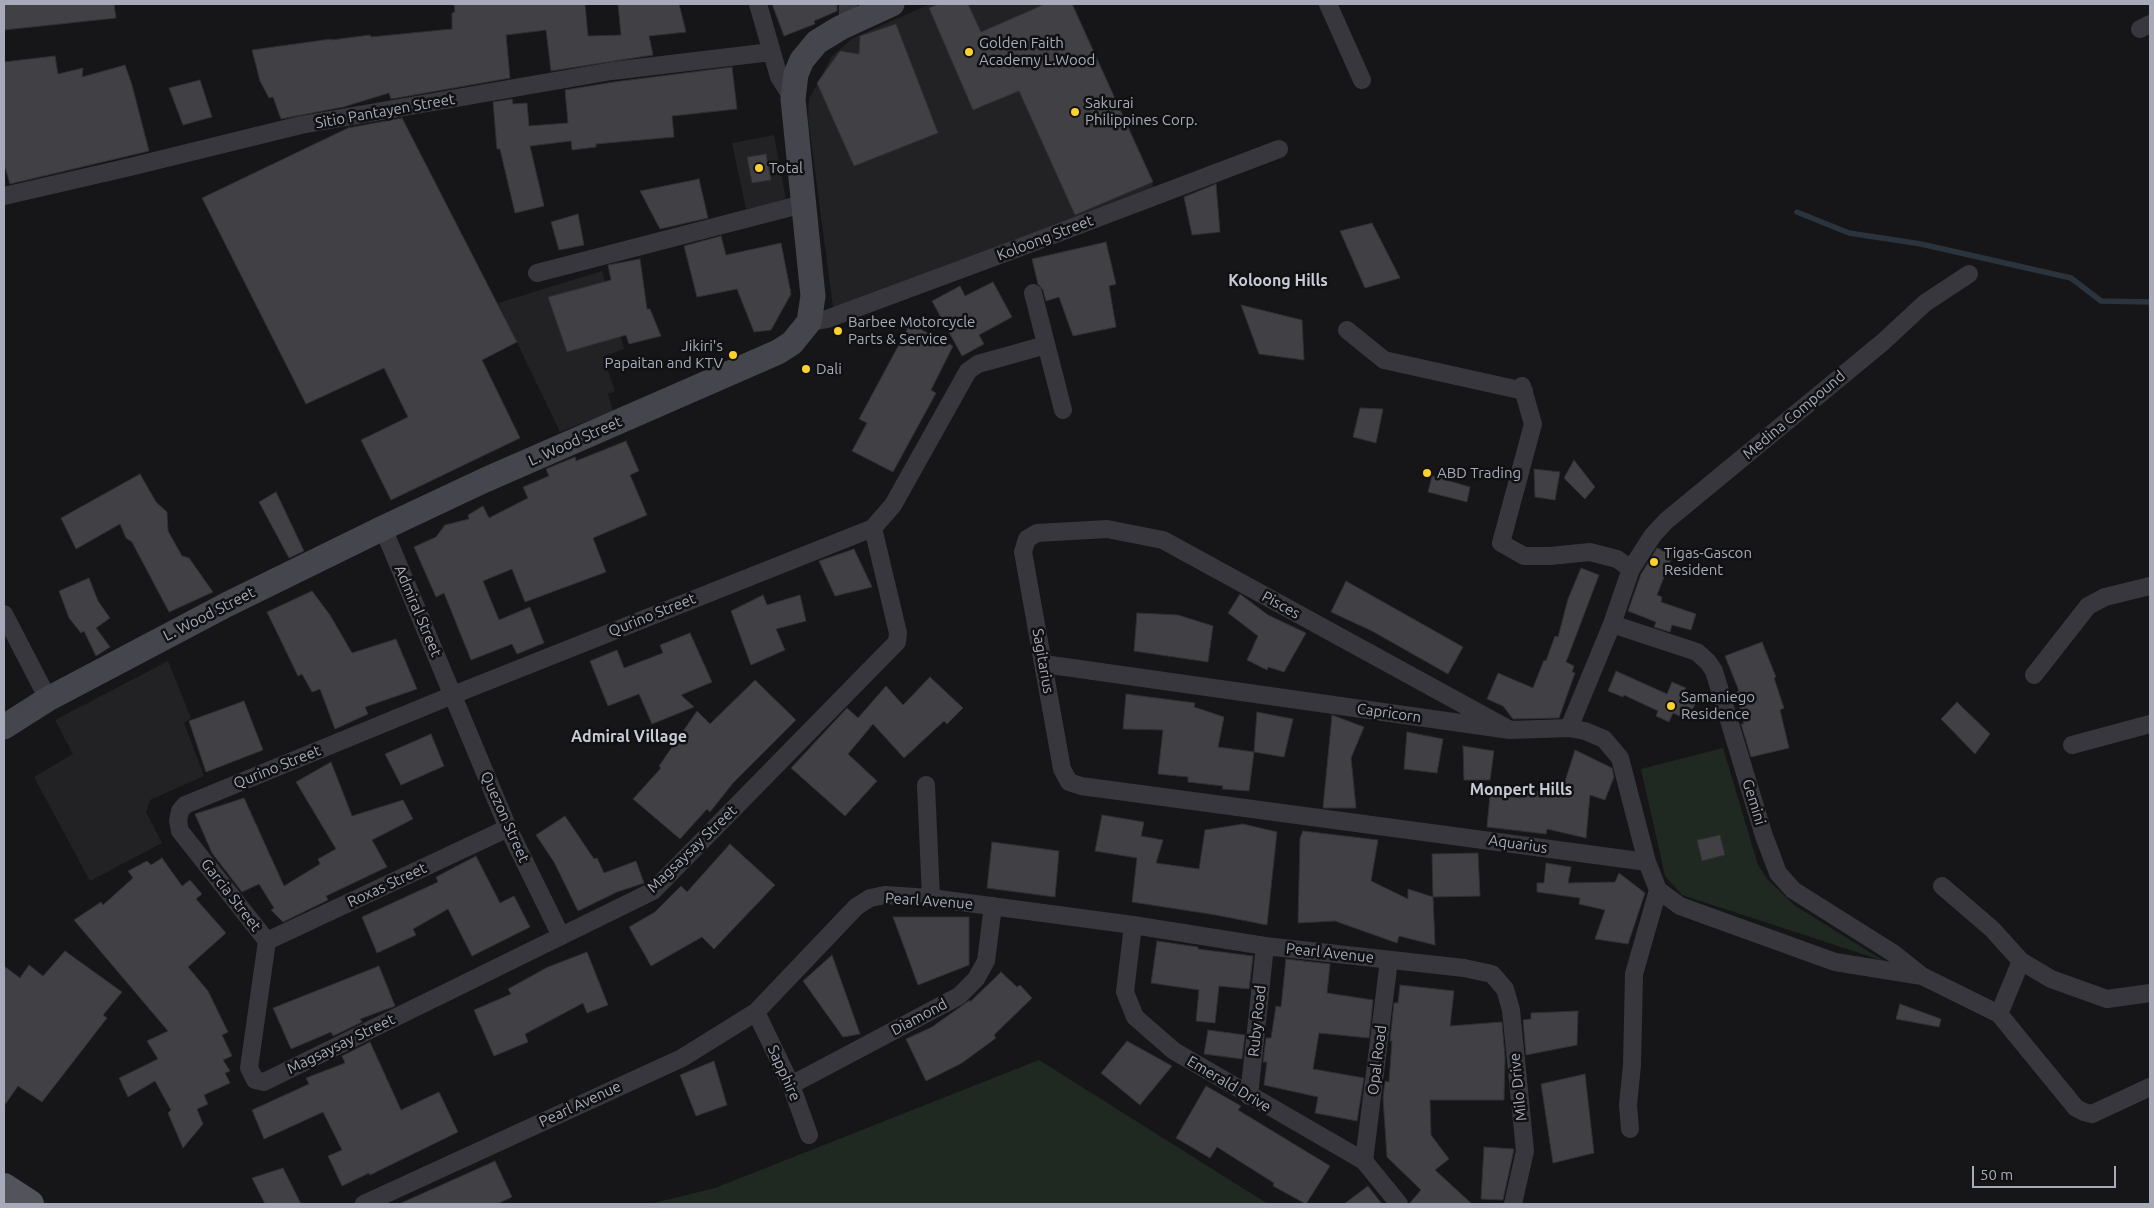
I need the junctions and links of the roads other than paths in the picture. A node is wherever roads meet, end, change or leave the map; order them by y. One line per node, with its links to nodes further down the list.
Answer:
1 (758, 4): 5 (street)
2 (892, 4): 4 (main road, L. Wood Street)
3 (1328, 4): 6 (street)
4 (848, 14): 7 (main road, L. Wood Street)
5 (771, 52): 7 (street); 9 (street, Sitio Pantayen Street)
6 (1362, 80)
7 (793, 99): 10 (main road, L. Wood Street)
8 (1279, 149): 14 (street, Koloong Street)
9 (4, 196)
10 (803, 204): 11 (street); 14 (main road, L. Wood Street)
11 (537, 274)
12 (1969, 274): 21 (street, Medina Compound)
13 (1034, 293): 16 (street)
14 (809, 322): 18 (main road, L. Wood Street)
15 (1347, 330): 21 (street)
16 (1046, 345): 17 (street); 19 (street, Qurino Street)
17 (1063, 410)
18 (383, 528): 27 (street, Admiral Street); 28 (main road, L. Wood Street)
19 (873, 528): 27 (street, Qurino Street); 44 (street, Magsaysay Street)
20 (1037, 533): 25 (street, Sagitarius); 32 (street, Pisces)
21 (1631, 569): 24 (street)
22 (2150, 586): 26 (street)
23 (4, 614): 28 (street)
24 (1612, 624): 31 (street); 50 (street, Gemini)
25 (1044, 664): 32 (street, Capricorn); 35 (street, Sagitarius)
26 (2034, 675)
27 (453, 695): 36 (street, Qurino Street); 37 (street, Quezon Street)
28 (48, 699): 30 (main road, L. Wood Street)
29 (2150, 724): 33 (street)
30 (4, 727)
31 (1569, 728): 32 (street, Capricorn); 38 (street, Capricorn)
32 (1510, 730)
33 (2072, 745)
34 (926, 785): 41 (street)
35 (1081, 786): 38 (street, Aquarius)
36 (185, 805): 45 (street, Garcia Street)
37 (508, 828): 44 (street, Quezon Street); 45 (street, Roxas Street)
38 (1647, 862): 40 (street)
39 (1942, 886): 48 (street)
40 (1658, 890): 50 (street); 58 (street)
41 (931, 898): 42 (street, Pearl Avenue); 52 (street, Pearl Avenue)
42 (993, 906): 43 (street, Pearl Avenue); 55 (street, Diamond)
43 (1133, 925): 46 (street, Pearl Avenue); 57 (street, Emerald Drive)
44 (561, 936): 54 (street, Magsaysay Street)
45 (267, 942): 54 (street, Garcia Street)
46 (1265, 946): 47 (street, Pearl Avenue); 57 (street, Ruby Road)
47 (1389, 960): 49 (street, Pearl Avenue); 60 (street, Opal Road)
48 (2021, 961): 51 (street); 53 (street)
49 (1492, 974): 65 (street, Milo Drive)
50 (1922, 976): 53 (street)
51 (2150, 993)
52 (756, 1012): 55 (street, Sapphire); 63 (street, Pearl Avenue)
53 (1999, 1014): 56 (street)
54 (255, 1080)
55 (791, 1085): 59 (street, Sapphire)
56 (2150, 1087)
57 (1249, 1096): 60 (street, Emerald Drive)
58 (1630, 1129)
59 (809, 1136)
60 (1364, 1160): 64 (street, Emerald Drive)
61 (4, 1187): 62 (main road)
62 (30, 1204)
63 (364, 1204)
64 (1399, 1204)
65 (1513, 1204)

